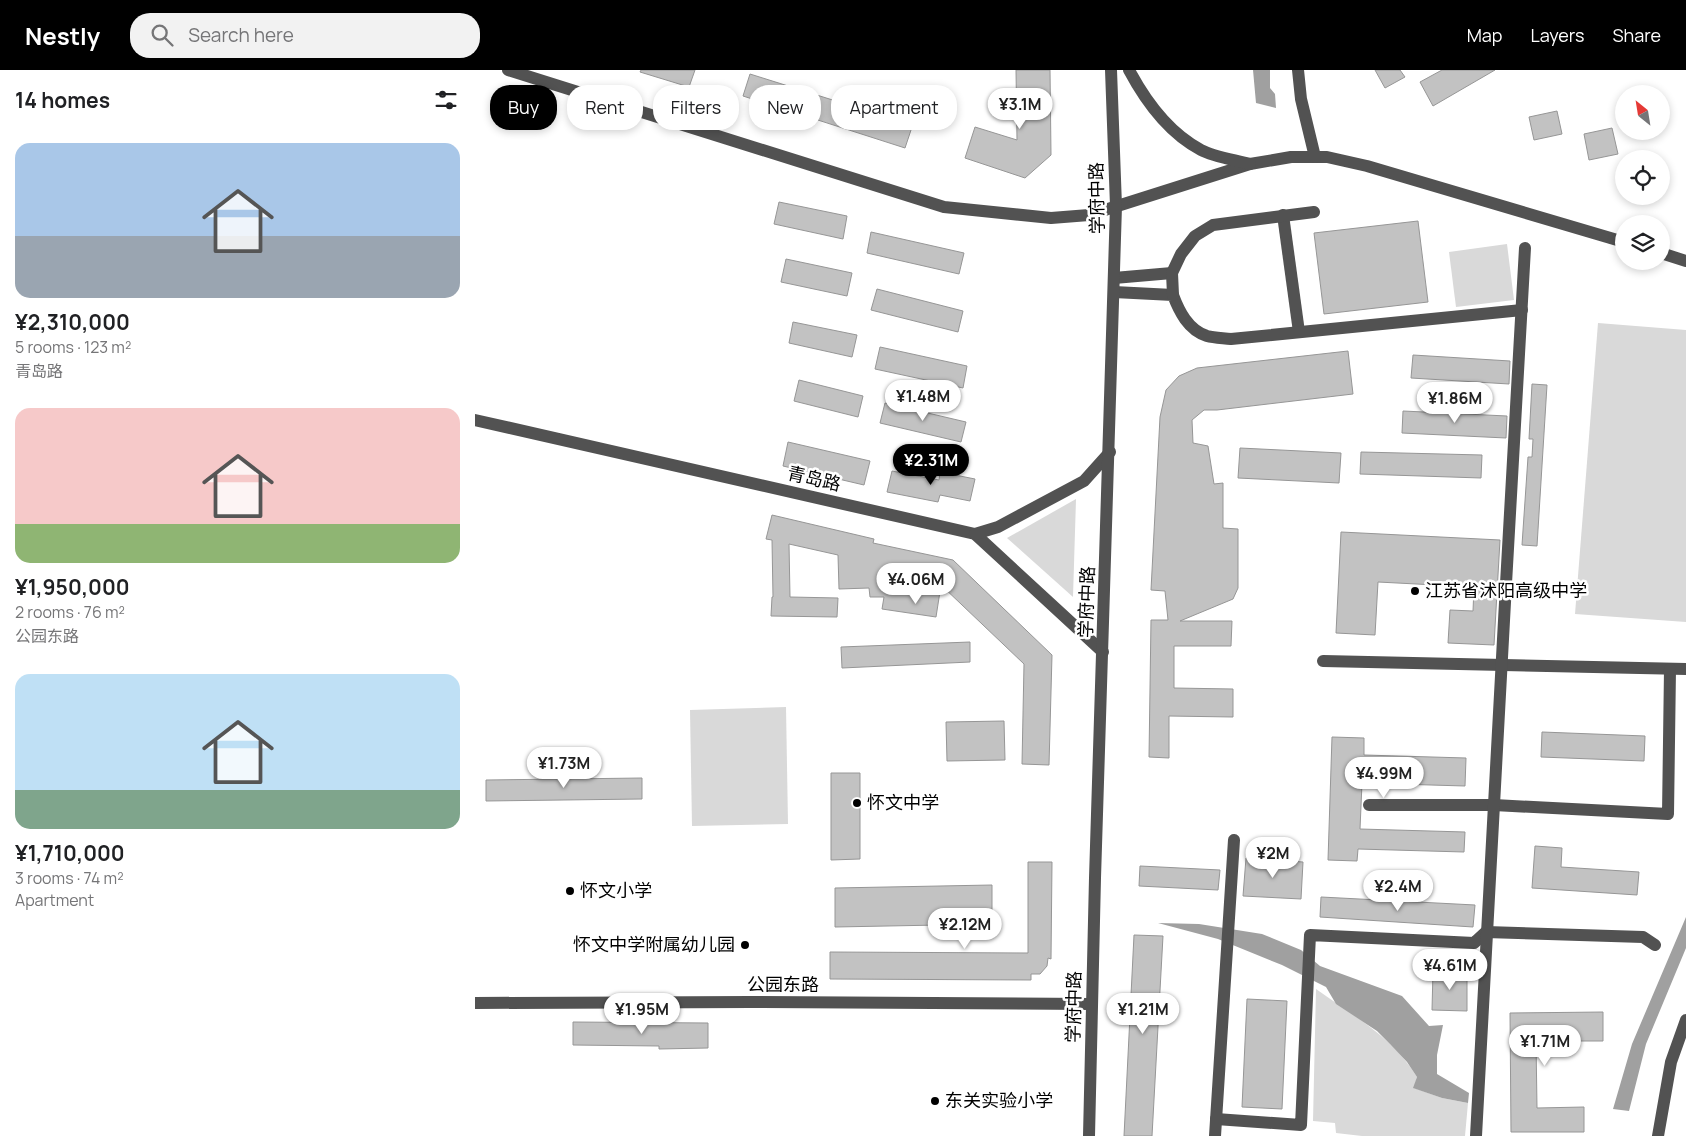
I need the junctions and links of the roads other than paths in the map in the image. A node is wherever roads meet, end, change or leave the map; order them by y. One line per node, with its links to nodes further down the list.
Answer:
1 (508, 70): 7 (street)
2 (1111, 70): 7 (street, 学府中路)
3 (1129, 70): 6 (street)
4 (1297, 70): 5 (street)
5 (1315, 157): 6 (street); 10 (street)
6 (1251, 164): 7 (street)
7 (1116, 206): 15 (street, 学府中路)
8 (1314, 212): 9 (street)
9 (1283, 216): 14 (street); 19 (street)
10 (1615, 239)
11 (1525, 248): 18 (street)
12 (1670, 256): 13 (street)
13 (1686, 261)
14 (1172, 273): 15 (street); 17 (street)
15 (1115, 278): 16 (street, 学府中路)
16 (1114, 292): 17 (street); 21 (street, 学府中路)
17 (1173, 295): 19 (street)
18 (1522, 310): 19 (street); 25 (street)
19 (1299, 332)
20 (475, 420): 22 (street, 青岛路)
21 (1110, 452): 22 (street); 23 (street, 学府中路)
22 (975, 534): 23 (street, 青岛路)
23 (1103, 652): 34 (street, 学府中路)
24 (1323, 661): 25 (street)
25 (1502, 665): 26 (street); 29 (street)
26 (1670, 669): 27 (street); 29 (street)
27 (1686, 669)
28 (1369, 805): 29 (street)
29 (1494, 805): 31 (street)
30 (1234, 840): 36 (street)
31 (1486, 932): 32 (street); 36 (street); 39 (street)
32 (1655, 945)
33 (475, 1003): 34 (street, 公园东路)
34 (1091, 1004): 37 (street, 学府中路)
35 (1686, 1020): 40 (street)
36 (1216, 1119): 38 (street)
37 (1089, 1136)
38 (1215, 1136)
39 (1476, 1136)
40 (1658, 1136)

